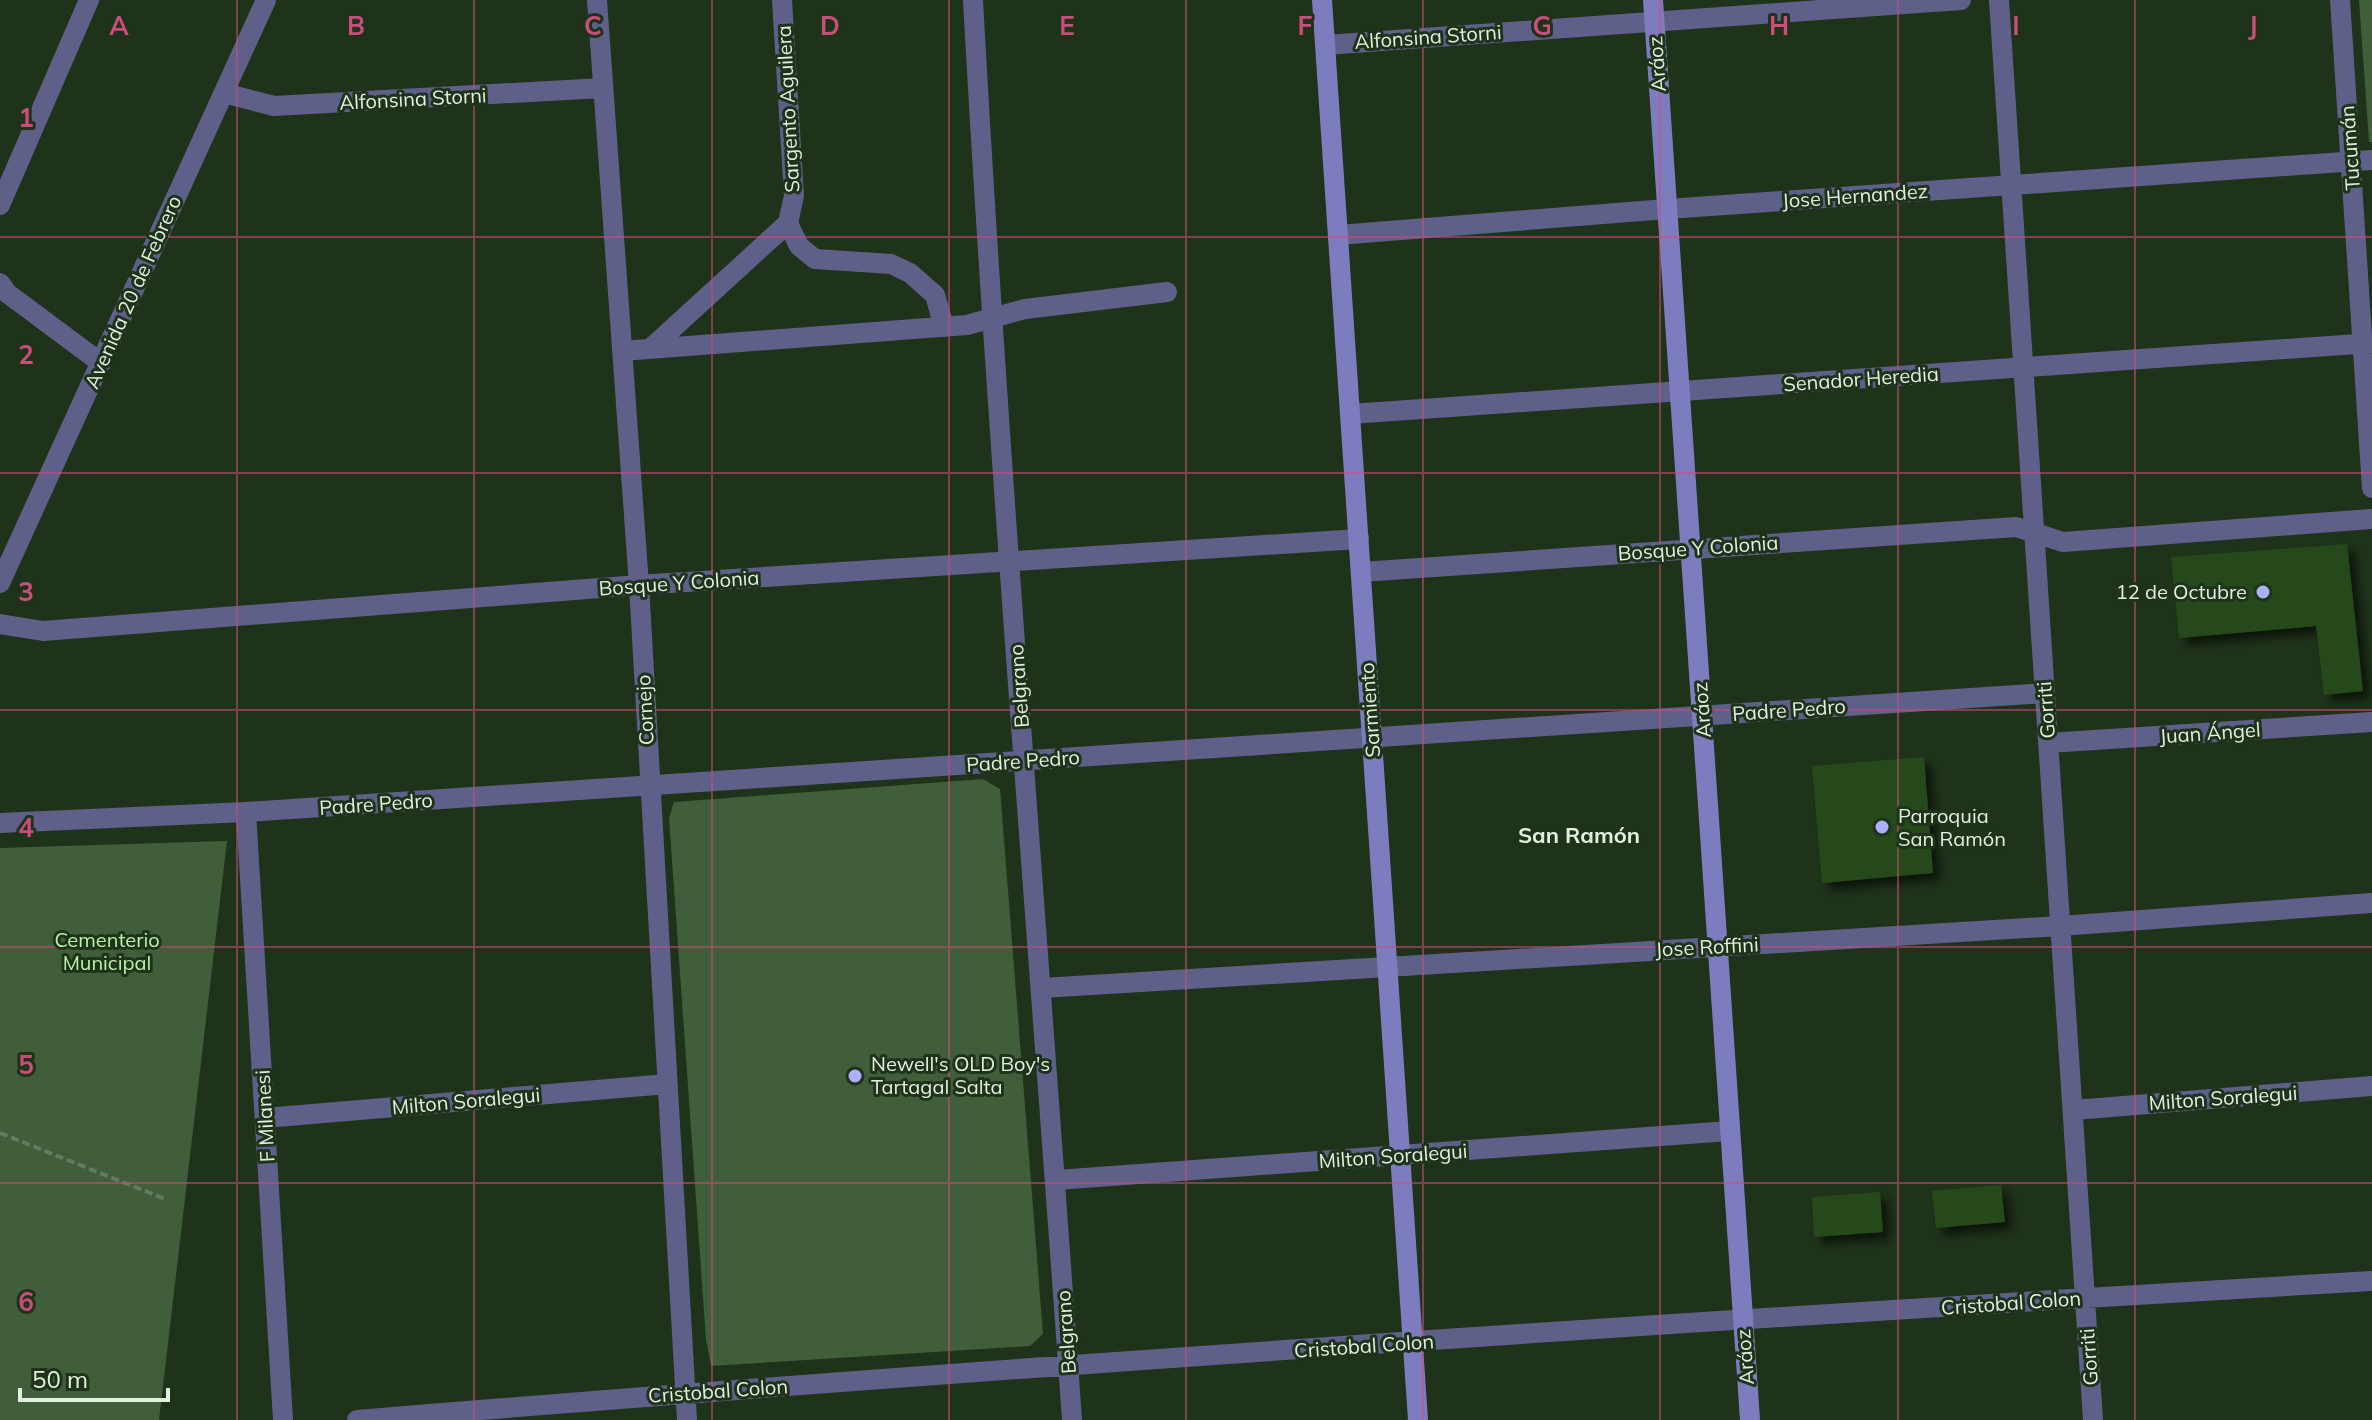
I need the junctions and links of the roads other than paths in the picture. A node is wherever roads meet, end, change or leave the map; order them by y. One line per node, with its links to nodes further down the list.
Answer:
1 (89, 0): 18 (street)
2 (266, 0): 14 (street, Avenida 20 de Febrero)
3 (597, 0): 13 (street, Cornejo)
4 (782, 0): 20 (street, Sargento Aguilera)
5 (973, 0): 24 (street, Belgrano)
6 (1322, 0): 12 (street, Sarmiento)
7 (1653, 0): 11 (street, Aráoz)
8 (1961, 0): 11 (street, Alfonsina Storni)
9 (1999, 0): 17 (street, Gorriti)
10 (2340, 0): 16 (street, Tucumán)
11 (1655, 21): 12 (street, Alfonsina Storni); 19 (street, Aráoz)
12 (1325, 45): 21 (street, Sarmiento)
13 (603, 88): 14 (street, Alfonsina Storni); 28 (street, Cornejo)
14 (224, 93): 29 (street, Avenida 20 de Febrero)
15 (2372, 160): 16 (street, Jose Hernandez)
16 (2351, 162): 17 (street, Jose Hernandez); 26 (street, Tucumán)
17 (2011, 185): 19 (street, Jose Hernandez); 30 (street, Gorriti)
18 (0, 205)
19 (1667, 209): 21 (street, Jose Hernandez); 31 (street, Aráoz)
20 (788, 223): 25 (street); 27 (street)
21 (1338, 235): 32 (street, Sarmiento)
22 (1167, 292): 24 (street)
23 (2, 296): 29 (street)
24 (991, 318): 25 (street); 38 (street, Belgrano)
25 (944, 327): 27 (street)
26 (2367, 344): 30 (street, Senador Heredia); 33 (street, Tucumán)
27 (650, 349): 28 (street)
28 (622, 351): 41 (street, Cornejo)
29 (101, 363): 40 (street, Avenida 20 de Febrero)
30 (2023, 368): 31 (street, Senador Heredia); 35 (street, Gorriti)
31 (1679, 392): 32 (street, Senador Heredia); 37 (street, Aráoz)
32 (1350, 414): 36 (street, Sarmiento)
33 (2372, 488)
34 (2372, 519): 35 (street)
35 (2034, 532): 37 (street, Bosque Y Colonia); 43 (street, Gorriti)
36 (1359, 539): 38 (street, Bosque Y Colonia); 39 (street, Sarmiento)
37 (1691, 548): 39 (street, Bosque Y Colonia); 44 (street, Aráoz)
38 (1010, 562): 41 (street, Bosque Y Colonia); 48 (street, Belgrano)
39 (1361, 572): 46 (street, Sarmiento)
40 (0, 583)
41 (639, 585): 42 (street, Bosque Y Colonia); 49 (street, Cornejo)
42 (0, 624)
43 (2045, 693): 44 (street, Padre Pedro); 47 (street, Gorriti)
44 (1703, 716): 46 (street, Padre Pedro); 54 (street, Aráoz)
45 (2372, 722): 47 (street, Juan Ángel)
46 (1372, 738): 48 (street, Padre Pedro); 55 (street, Sarmiento)
47 (2048, 743): 53 (street, Gorriti)
48 (1025, 761): 49 (street, Padre Pedro); 56 (street, Belgrano)
49 (649, 785): 50 (street, Padre Pedro); 57 (street, Cornejo)
50 (246, 812): 51 (street, Padre Pedro); 60 (street, F Milanesi)
51 (0, 823)
52 (2372, 903): 53 (street, Jose Roffini)
53 (2060, 926): 54 (street, Jose Roffini); 59 (street, Gorriti)
54 (1718, 947): 55 (street, Jose Roffini); 61 (street, Aráoz)
55 (1387, 967): 56 (street, Jose Roffini); 62 (street, Sarmiento)
56 (1042, 988): 63 (street, Belgrano)
57 (667, 1084): 60 (street, Milton Soralegui); 69 (street, Cornejo)
58 (2372, 1086): 59 (street, Milton Soralegui)
59 (2074, 1110): 65 (street, Gorriti)
60 (265, 1118): 70 (street, F Milanesi)
61 (1729, 1131): 62 (street, Milton Soralegui); 66 (street, Aráoz)
62 (1400, 1155): 63 (street, Milton Soralegui); 67 (street, Sarmiento)
63 (1057, 1180): 68 (street, Belgrano)
64 (2372, 1281): 65 (street, Cristobal Colon)
65 (2085, 1298): 66 (street, Cristobal Colon); 76 (street, Gorriti)
66 (1743, 1320): 67 (street, Cristobal Colon); 75 (street, Aráoz)
67 (1413, 1343): 68 (street, Cristobal Colon); 74 (street, Sarmiento)
68 (1068, 1367): 69 (street, Cristobal Colon); 73 (street, Belgrano)
69 (684, 1393): 71 (street, Cristobal Colon); 72 (street, Cornejo)
70 (283, 1420)
71 (357, 1420)
72 (687, 1420)
73 (1072, 1420)
74 (1418, 1420)
75 (1750, 1420)
76 (2093, 1420)

